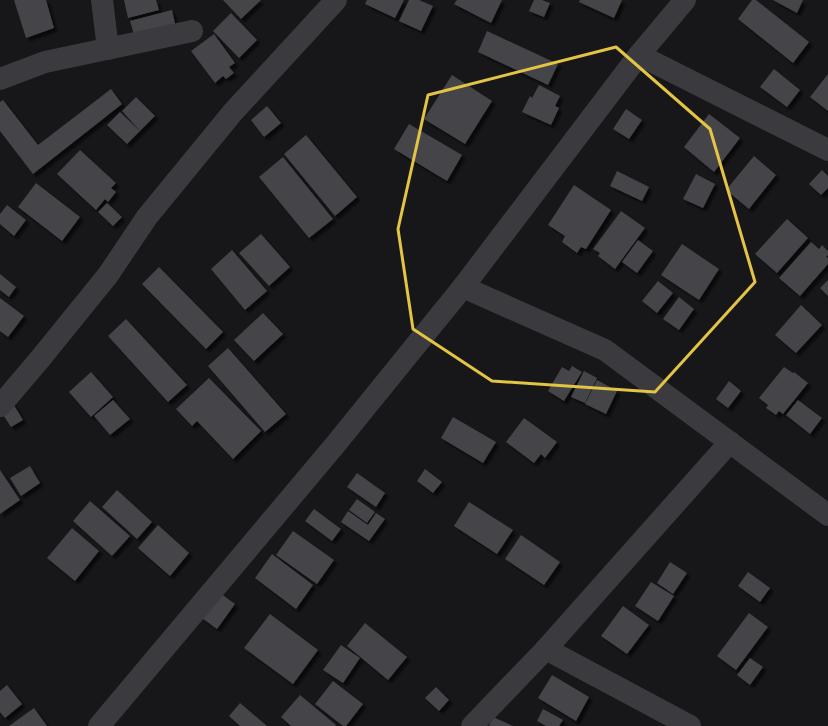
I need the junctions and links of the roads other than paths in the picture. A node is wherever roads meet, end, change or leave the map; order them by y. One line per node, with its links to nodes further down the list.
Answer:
1 (102, 0): 5 (street)
2 (336, 0): 10 (street)
3 (686, 0): 6 (street)
4 (192, 31): 5 (street)
5 (108, 49): 7 (street)
6 (639, 55): 8 (street); 9 (street)
7 (0, 79)
8 (828, 150)
9 (464, 287): 11 (street); 14 (street)
10 (0, 406)
11 (730, 442): 12 (street); 13 (street)
12 (828, 515)
13 (546, 649): 15 (street); 16 (street)
14 (99, 726)
15 (472, 726)
16 (690, 726)

